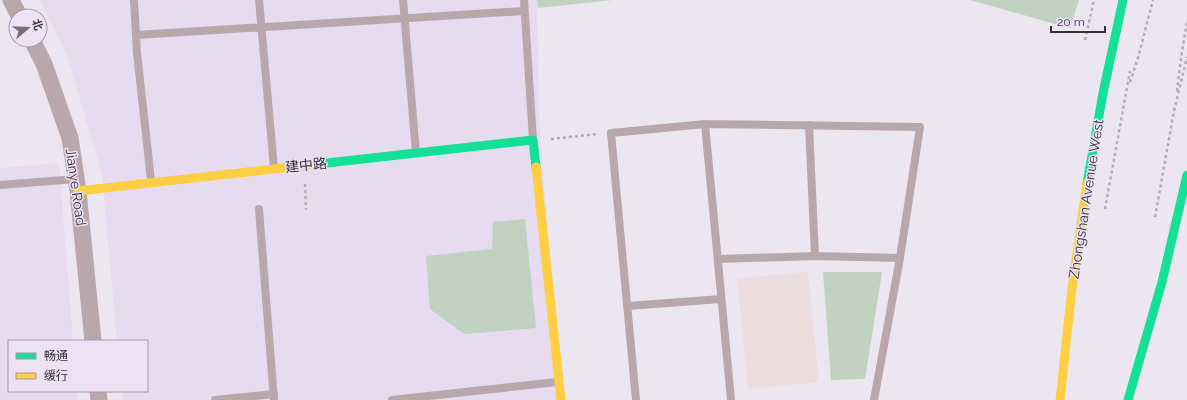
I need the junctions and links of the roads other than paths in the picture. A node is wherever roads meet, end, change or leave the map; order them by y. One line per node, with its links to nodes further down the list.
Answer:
1 (134, 0): 9 (lane)
2 (259, 0): 8 (lane)
3 (403, 0): 7 (lane)
4 (524, 0): 6 (lane)
5 (1123, 0): 36 (main road, Zhongshan Avenue West)
6 (524, 11): 7 (lane); 13 (lane)
7 (404, 19): 8 (lane); 14 (lane)
8 (261, 28): 9 (lane); 15 (lane)
9 (136, 35): 17 (lane)
10 (36, 48): 19 (street, Jianye Road)
11 (705, 124): 12 (lane); 24 (lane); 26 (lane)
12 (809, 125): 22 (lane); 23 (lane)
13 (533, 140): 14 (main road, 建中路); 28 (main road)
14 (416, 153): 15 (main road, 建中路)
15 (274, 168): 17 (main road, 建中路)
16 (1187, 175): 21 (main road)
17 (151, 182): 19 (main road, 建中路)
18 (0, 185): 19 (lane, 建中路)
19 (77, 185): 27 (street, Jianye Road)
20 (259, 209): 29 (lane)
21 (1181, 231): 37 (main road)
22 (815, 256): 23 (lane); 24 (lane)
23 (900, 258): 35 (lane)
24 (718, 259): 25 (lane)
25 (722, 299): 26 (lane); 34 (lane)
26 (628, 306): 33 (lane)
27 (93, 340)
28 (558, 382): 31 (lane); 32 (main road)
29 (274, 397): 30 (lane)
30 (215, 400)
31 (392, 400)
32 (561, 400)
33 (636, 400)
34 (731, 400)
35 (874, 400)
36 (1060, 400)
37 (1128, 400)

